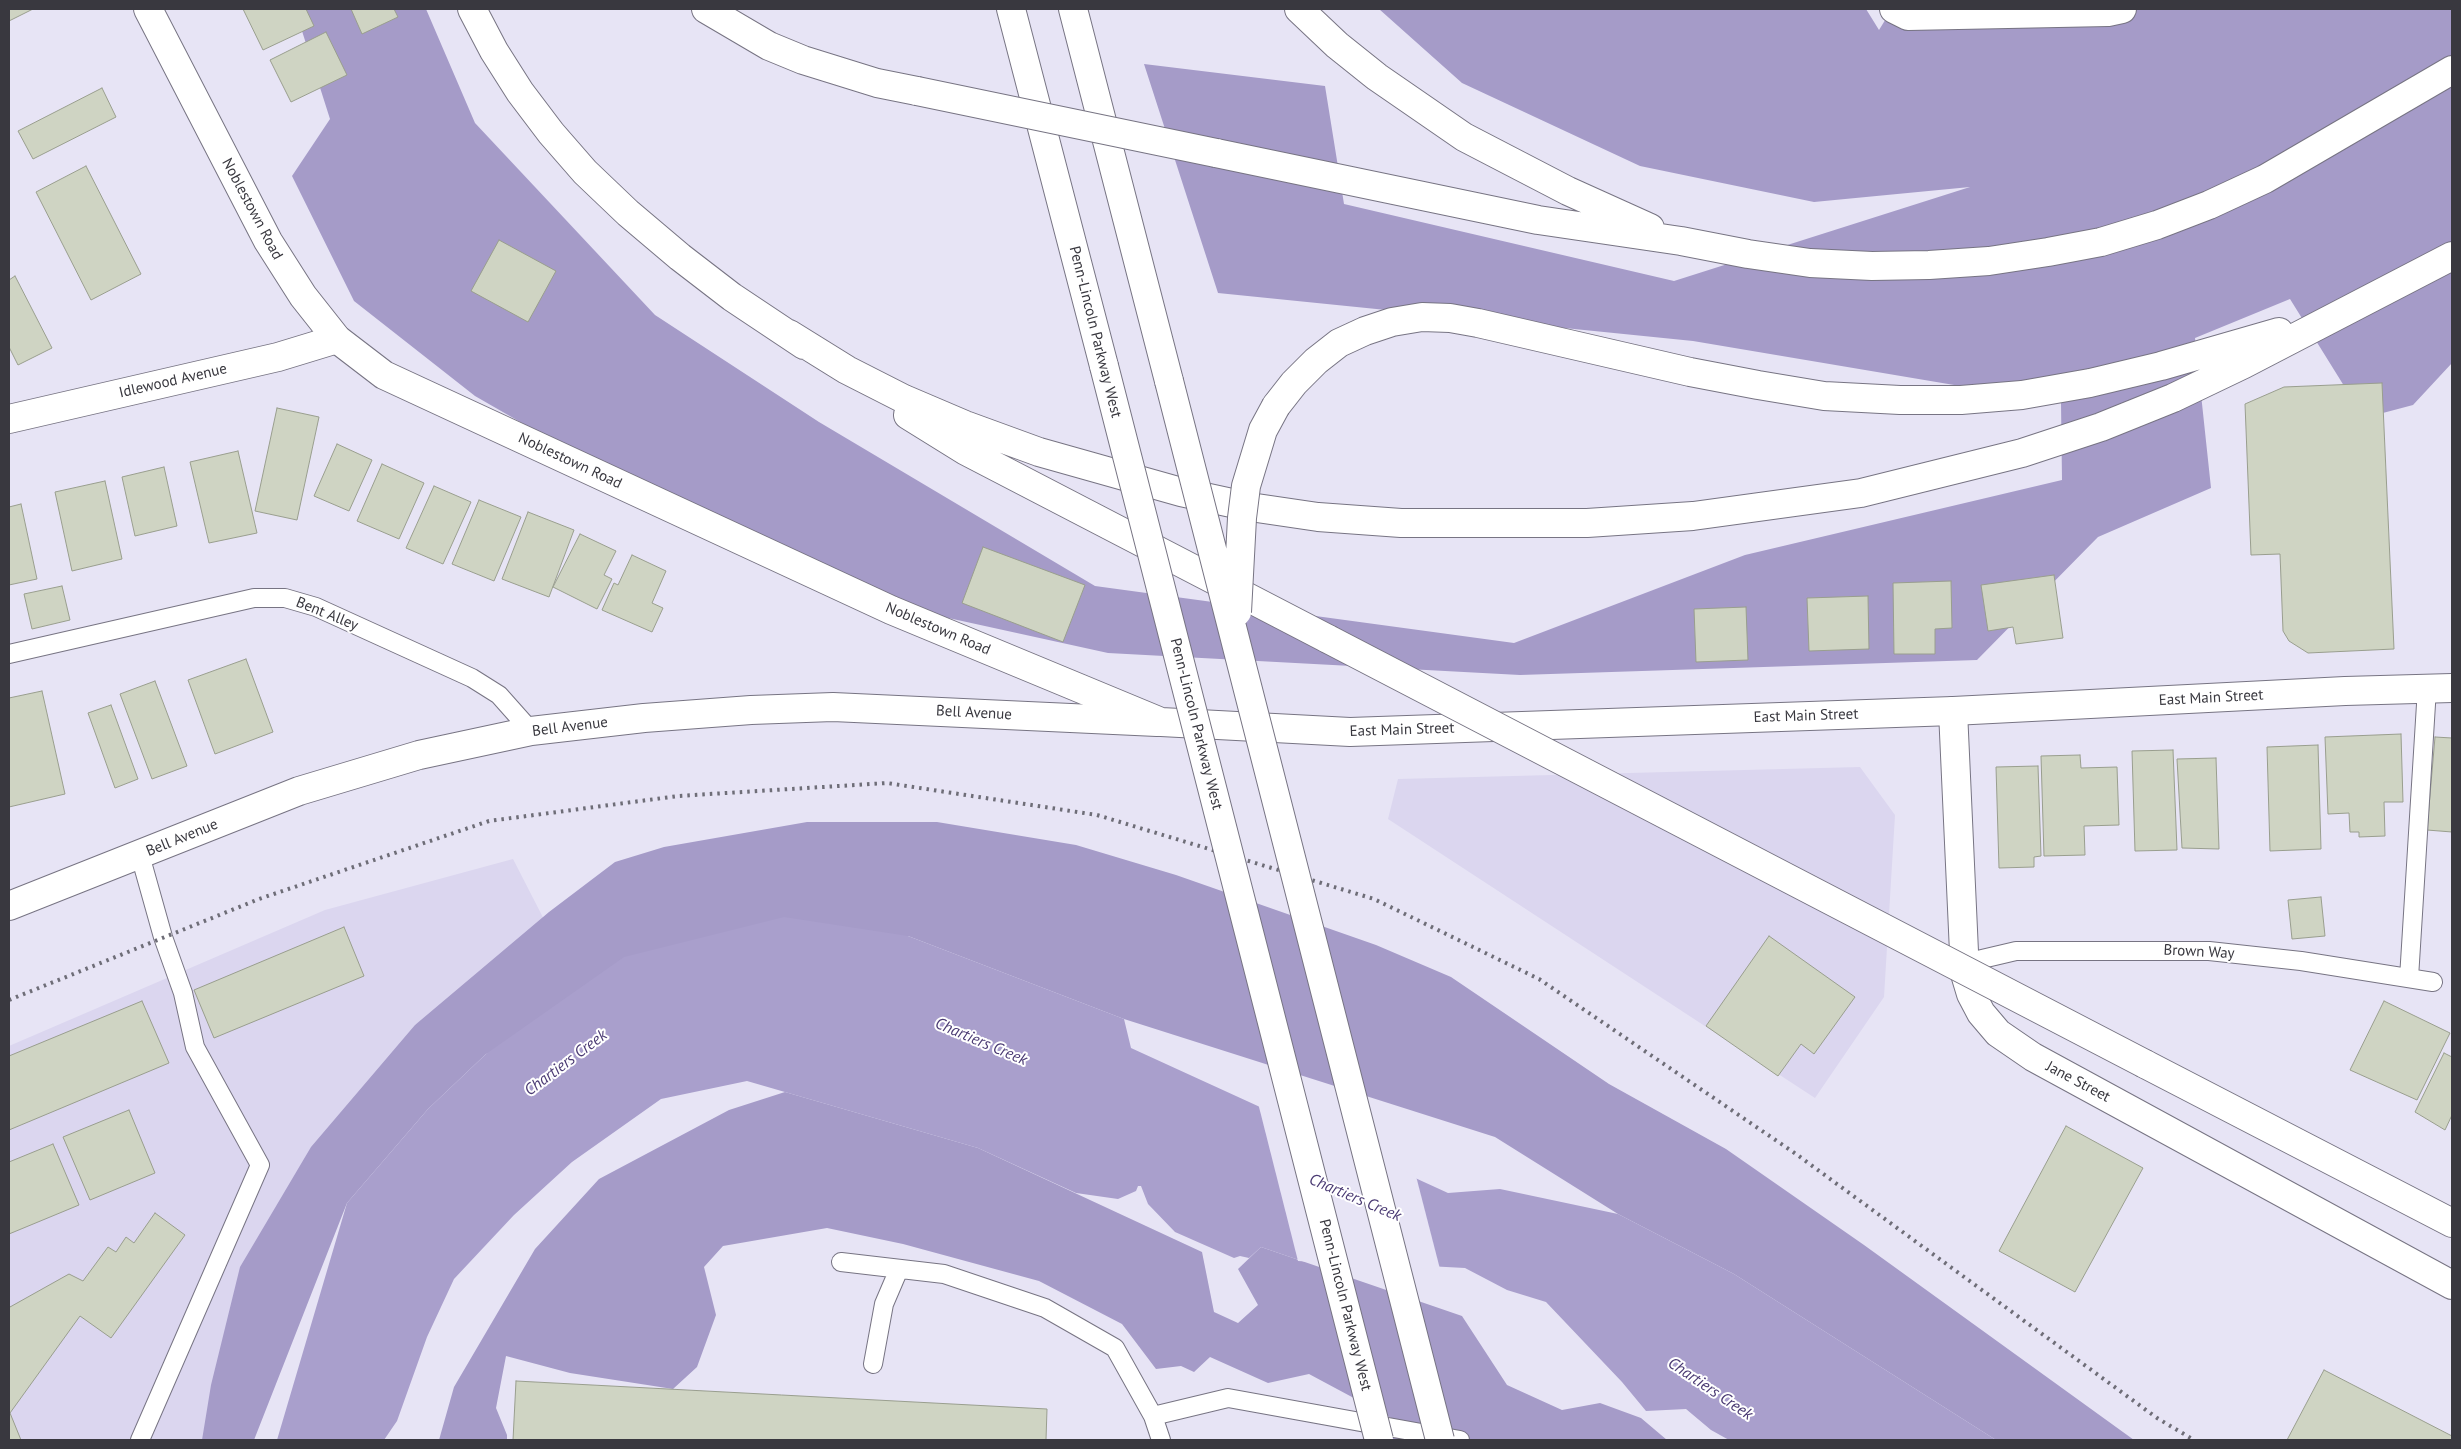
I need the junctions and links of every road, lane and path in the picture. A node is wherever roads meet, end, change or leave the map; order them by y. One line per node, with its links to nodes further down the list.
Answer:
1 (148, 9): 14 (main road, Noblestown Road)
2 (472, 9): 13 (main road)
3 (706, 9): 10 (main road, bridge)
4 (1011, 9): 35 (main road, Penn-Lincoln Parkway West, bridge)
5 (1073, 9): 16 (main road, bridge)
6 (1299, 9): 10 (main road)
7 (1894, 9): 8 (main road)
8 (2122, 9)
9 (2452, 70): 10 (main road)
10 (1681, 241)
11 (2452, 256): 12 (main road)
12 (2334, 316): 13 (main road); 16 (main road, bridge)
13 (789, 334): 27 (main road, bridge)
14 (337, 339): 15 (main road, Idlewood Avenue); 20 (main road, Noblestown Road)
15 (9, 419)
16 (1236, 641): 36 (main road, bridge)
17 (9, 654): 21 (lane, Bent Alley)
18 (2440, 688): 19 (main road, East Main Street); 25 (lane)
19 (1953, 711): 20 (main road, East Main Street); 24 (main road, Jane Street)
20 (1160, 722): 21 (main road, Bell Avenue)
21 (530, 731): 22 (main road, Bell Avenue)
22 (140, 855): 23 (main road, Bell Avenue); 33 (lane)
23 (9, 906)
24 (1965, 963): 25 (lane, Brown Way); 30 (main road, Jane Street)
25 (2409, 978): 26 (lane, Brown Way)
26 (2433, 982)
27 (2452, 1223)
28 (841, 1262): 29 (lane)
29 (899, 1269): 31 (lane); 32 (lane)
30 (2452, 1285)
31 (873, 1364)
32 (1153, 1416): 34 (lane); 37 (lane)
33 (140, 1440)
34 (1161, 1440)
35 (1379, 1440)
36 (1440, 1440)
37 (1460, 1440)

